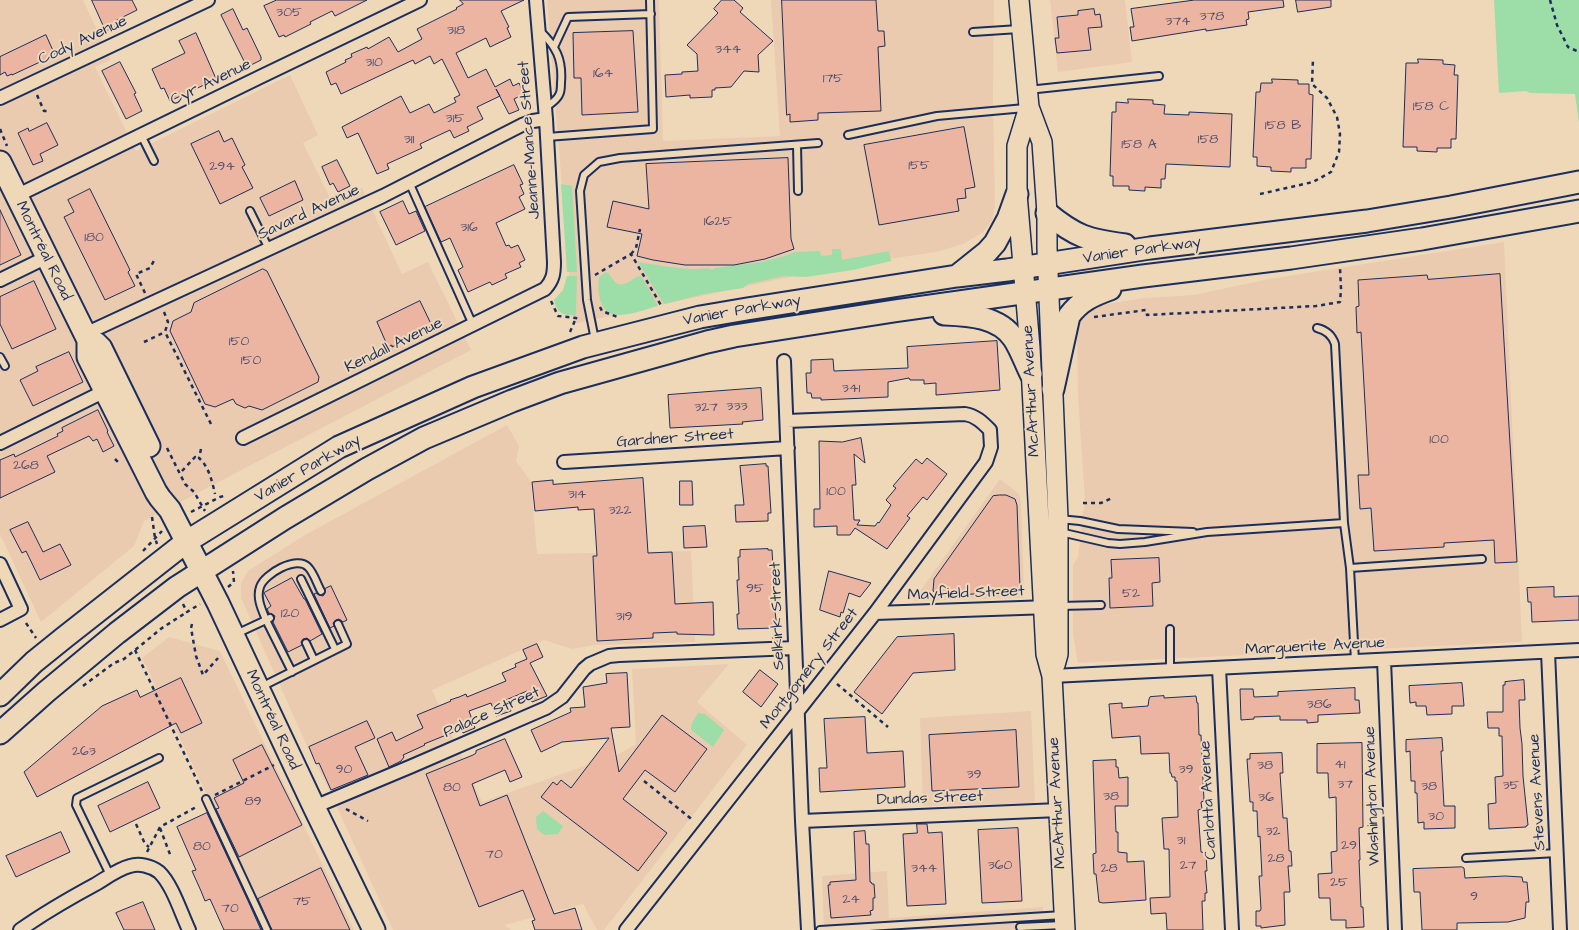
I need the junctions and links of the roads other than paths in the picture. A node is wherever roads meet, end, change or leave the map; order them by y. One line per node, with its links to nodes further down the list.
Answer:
1 (208, 0): 12 (street, Cody Avenue)
2 (420, 0): 15 (street, Cyr Avenue)
3 (536, 0): 8 (street, Jeanne-Mance Street)
4 (650, 0): 6 (lane)
5 (1019, 0): 7 (main road, McArthur Avenue)
6 (651, 14): 10 (lane); 17 (lane)
7 (1022, 29): 9 (lane); 13 (main road, McArthur Avenue)
8 (538, 30): 10 (lane); 14 (street, Jeanne-Mance Street)
9 (973, 32)
10 (554, 48): 14 (lane)
11 (1159, 76): 13 (lane)
12 (0, 98)
13 (1028, 99): 16 (lane); 25 (main road, McArthur Avenue); 29 (main road, McArthur Avenue)
14 (545, 114): 17 (street, Jeanne-Mance Street); 22 (street, Savard Avenue)
15 (141, 135): 20 (lane); 26 (street, Cyr Avenue)
16 (848, 135)
17 (546, 137): 37 (street, Jeanne-Mance Street)
18 (818, 143): 19 (lane)
19 (797, 145): 24 (lane); 44 (lane)
20 (154, 161)
21 (0, 162): 26 (main road, Montréal Road)
22 (409, 182): 31 (street, Savard Avenue); 42 (lane)
23 (1579, 182): 30 (main road, Vanier Parkway)
24 (798, 191)
25 (1017, 194): 34 (main road, McArthur Avenue); 35 (main road)
26 (16, 196): 32 (main road, Montréal Road)
27 (250, 211): 31 (lane)
28 (1579, 211): 36 (main road)
29 (1047, 213): 30 (main road); 33 (main road, McArthur Avenue)
30 (1150, 248): 33 (main road, Vanier Parkway)
31 (270, 249): 45 (street, Savard Avenue)
32 (47, 257): 38 (street); 45 (main road, Montréal Road)
33 (1047, 264): 34 (main road, Vanier Parkway); 39 (main road, McArthur Avenue)
34 (1024, 267): 35 (main road, Vanier Parkway); 40 (main road, McArthur Avenue)
35 (957, 276): 44 (main road, Vanier Parkway)
36 (1143, 276): 39 (main road); 50 (main road)
37 (554, 277): 42 (street, Kendall Avenue)
38 (0, 280)
39 (1049, 290): 40 (main road); 50 (main road, McArthur Avenue)
40 (1026, 293): 41 (main road); 49 (main road, McArthur Avenue)
41 (894, 311): 49 (main road); 65 (main road)
42 (473, 325): 53 (street, Kendall Avenue)
43 (1317, 328): 58 (lane)
44 (594, 336): 61 (main road, Vanier Parkway)
45 (86, 337): 51 (main road, Montréal Road); 57 (main road, Montréal Road)
46 (0, 357): 48 (lane)
47 (784, 361): 52 (street, Selkirk Street)
48 (5, 366)
49 (1031, 374): 59 (main road, McArthur Avenue)
50 (1053, 389): 59 (main road, McArthur Avenue)
51 (105, 391): 54 (street); 57 (main road, Montréal Road)
52 (787, 421): 55 (street, Selkirk Street); 70 (street, Montgomery Street)
53 (243, 438)
54 (0, 443)
55 (788, 448): 56 (street, Gardner Street); 77 (street, Selkirk Street)
56 (564, 462)
57 (170, 510): 61 (main road, Montréal Road)
58 (1344, 523): 60 (lane); 64 (lane)
59 (1050, 524): 60 (lane); 60 (lane); 69 (main road, McArthur Avenue)
60 (1207, 532)
61 (186, 542): 65 (main road, Montréal Road); 89 (main road, Vanier Parkway)
62 (1482, 559): 64 (lane)
63 (0, 564): 72 (street)
64 (1350, 568): 83 (lane)
65 (201, 571): 75 (main road, Montréal Road); 91 (main road)
66 (301, 579): 78 (lane)
67 (321, 591): 71 (lane)
68 (1101, 605): 69 (lane)
69 (1051, 607): 70 (street, Mayfield Street); 87 (main road, McArthur Avenue)
70 (875, 613): 90 (street, Montgomery Street)
71 (268, 619): 75 (lane); 86 (lane)
72 (0, 620)
73 (338, 624): 78 (lane)
74 (1170, 629): 85 (lane)
75 (232, 636): 88 (main road, Montréal Road)
76 (306, 643): 81 (lane)
77 (795, 648): 90 (street, Selkirk Street); 94 (street, Palace Street)
78 (335, 649): 81 (lane)
79 (1579, 650): 80 (street, Marguerite Avenue)
80 (1548, 652): 82 (street, Marguerite Avenue); 97 (street, Stevens Avenue)
81 (314, 660): 86 (lane)
82 (1384, 660): 83 (street, Marguerite Avenue); 110 (street, Washington Avenue)
83 (1355, 661): 84 (street, Marguerite Avenue)
84 (1219, 668): 85 (street, Marguerite Avenue); 109 (street, Carlotta Avenue)
85 (1170, 670): 87 (street, Marguerite Avenue)
86 (292, 672): 88 (lane)
87 (1052, 676): 95 (main road, McArthur Avenue)
88 (258, 689): 94 (main road, Montréal Road)
89 (0, 694)
90 (798, 711): 96 (street, Selkirk Street); 106 (street, Montgomery Street)
91 (0, 733)
92 (159, 758): 99 (lane)
93 (206, 799): 104 (lane)
94 (314, 807): 105 (main road, Montréal Road)
95 (1059, 810): 96 (street, Dundas Street); 100 (main road, McArthur Avenue)
96 (802, 820): 107 (street, Selkirk Street)
97 (1557, 853): 98 (lane); 111 (street, Stevens Avenue)
98 (1466, 858)
99 (110, 876): 102 (street); 103 (street)
100 (1065, 923): 101 (lane); 108 (lane)
101 (1020, 928)
102 (20, 930)
103 (189, 930)
104 (267, 930)
105 (374, 930)
106 (626, 930)
107 (808, 930)
108 (820, 930)
109 (1232, 930)
110 (1396, 930)
111 (1560, 930)

